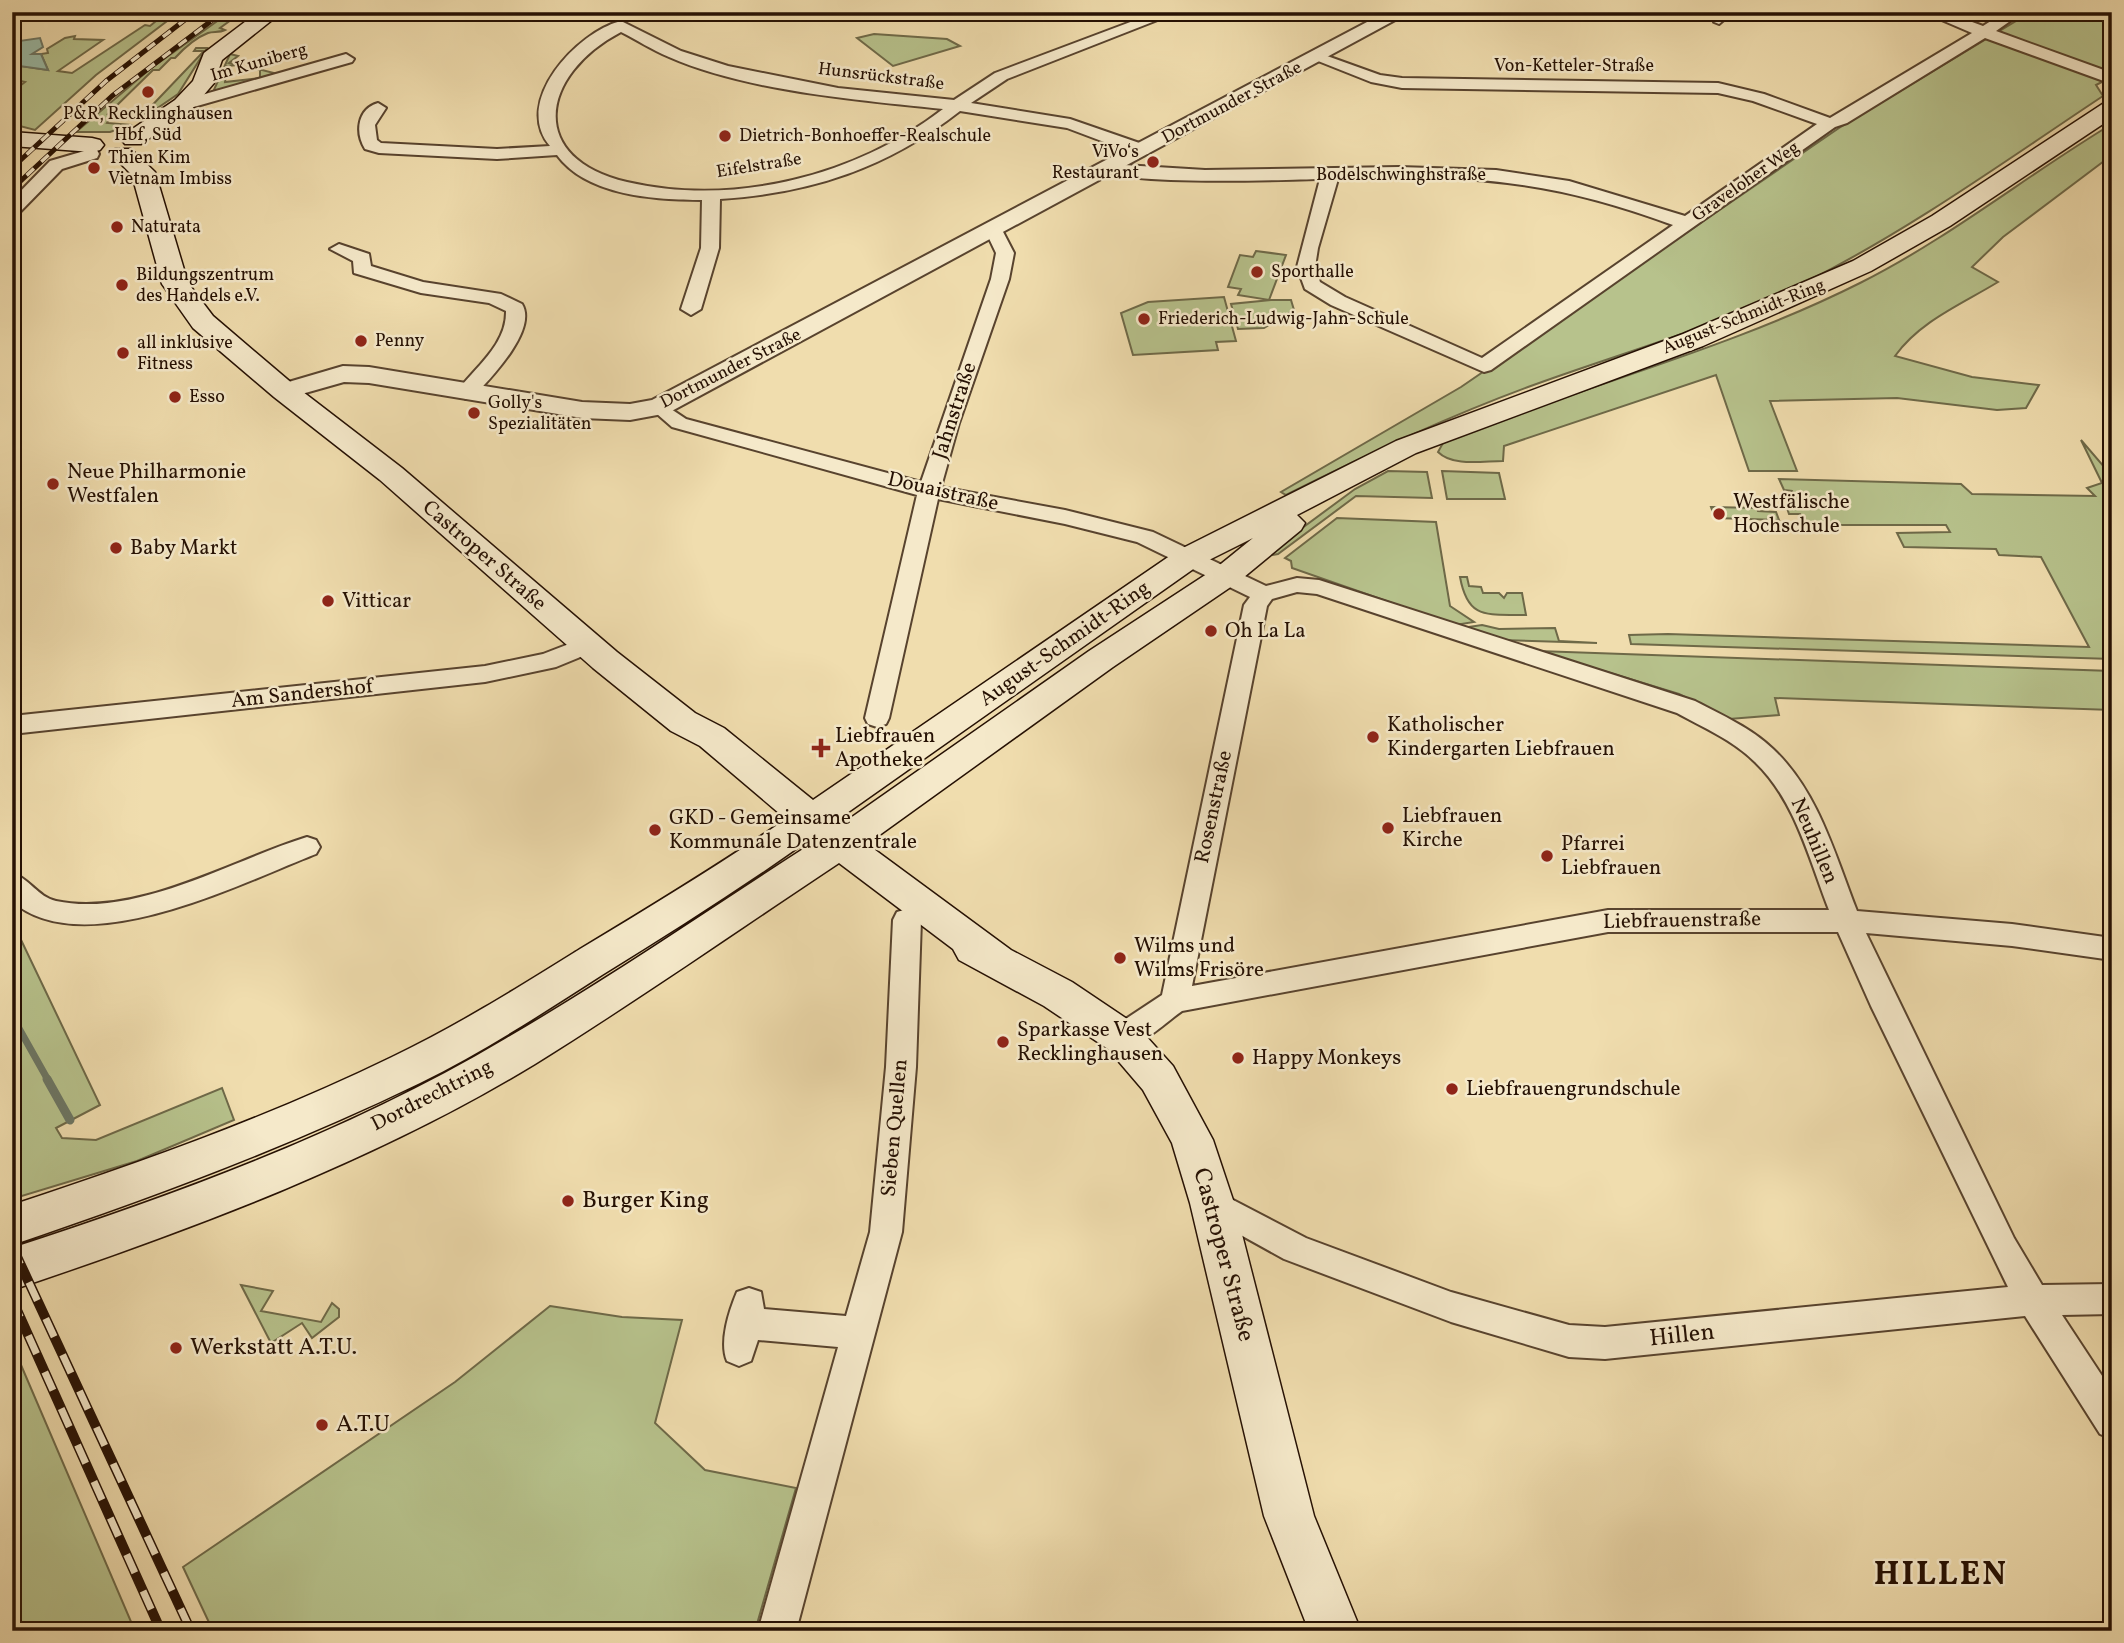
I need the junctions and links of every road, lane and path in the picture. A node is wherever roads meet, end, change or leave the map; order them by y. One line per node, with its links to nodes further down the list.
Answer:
1 (272, 12): 13 (main road)
2 (1171, 12): 14 (street)
3 (1401, 12): 10 (street, Dortmunder Straße)
4 (1758, 12): 7 (street)
5 (1930, 12): 9 (street)
6 (2016, 12): 9 (street, Graveloher Weg)
7 (1719, 19)
8 (621, 26): 14 (street, Hunsrückstraße); 21 (street, Eifelstraße)
9 (1984, 33): 12 (street); 17 (street, Graveloher Weg)
10 (1316, 57): 17 (street, Von-Ketteler-Straße); 22 (street, Dortmunder Straße)
11 (346, 60): 13 (street, Im Kuniberg)
12 (2112, 79)
13 (183, 105): 19 (main road)
14 (955, 105): 22 (street, Hunsrückstraße); 25 (street, Eifelstraße)
15 (379, 108): 21 (street)
16 (2112, 108): 35 (main road, August-Schmidt-Ring)
17 (1829, 123): 27 (street, Graveloher Weg)
18 (15, 138): 20 (main road)
19 (128, 147): 20 (main road); 32 (main road)
20 (92, 150): 26 (street)
21 (561, 150): 25 (street, Eifelstraße)
22 (1142, 150): 23 (street, Dortmunder Straße)
23 (1108, 169): 24 (street, Bodelschwinghstraße); 28 (street, Dortmunder Straße)
24 (1330, 175): 27 (street, Bodelschwinghstraße); 31 (street)
25 (710, 195): 30 (street)
26 (12, 210)
27 (1686, 223): 31 (street, Graveloher Weg)
28 (994, 230): 34 (street, Dortmunder Straße); 36 (street, Jahnstraße)
29 (339, 249): 33 (street)
30 (691, 309)
31 (1484, 366)
32 (284, 391): 33 (street, Dortmunder Straße); 40 (main road, Castroper Straße)
33 (466, 393): 34 (street, Dortmunder Straße)
34 (659, 407): 36 (street, Douaistraße)
35 (1351, 474): 37 (main road, August-Schmidt-Ring); 38 (main road, August-Schmidt-Ring)
36 (929, 491): 37 (street, Douaistraße); 41 (street, Jahnstraße)
37 (1188, 558): 38 (street, Douaistraße); 43 (main road, August-Schmidt-Ring)
38 (1227, 575): 39 (street); 43 (main road, August-Schmidt-Ring)
39 (1264, 594): 47 (street, Neuhillen); 50 (street, Rosenstraße)
40 (587, 645): 42 (street, Am Sandershof); 43 (main road, Castroper Straße)
41 (877, 718)
42 (12, 725)
43 (816, 839): 46 (main road, Castroper Straße); 49 (main road, Castroper Straße); 53 (main road, Dordrechtring); 54 (main road, Dordrechtring)
44 (307, 847): 45 (street)
45 (12, 883)
46 (907, 920): 49 (main road, Castroper Straße); 58 (street, Sieben Quellen)
47 (1847, 921): 48 (street, Liebfrauenstraße); 50 (street, Liebfrauenstraße); 56 (street, Neuhillen)
48 (2112, 949)
49 (995, 958): 51 (main road, Castroper Straße)
50 (1175, 1001): 51 (street)
51 (1122, 1037): 52 (main road, Castroper Straße)
52 (1212, 1203): 56 (street, Hillen); 61 (main road, Castroper Straße)
53 (12, 1225)
54 (12, 1269)
55 (2112, 1298): 56 (street, Hillen)
56 (2033, 1300): 59 (street)
57 (745, 1325): 58 (street)
58 (859, 1333): 60 (street, Sieben Quellen)
59 (2112, 1422)
60 (777, 1631)
61 (1335, 1631)

